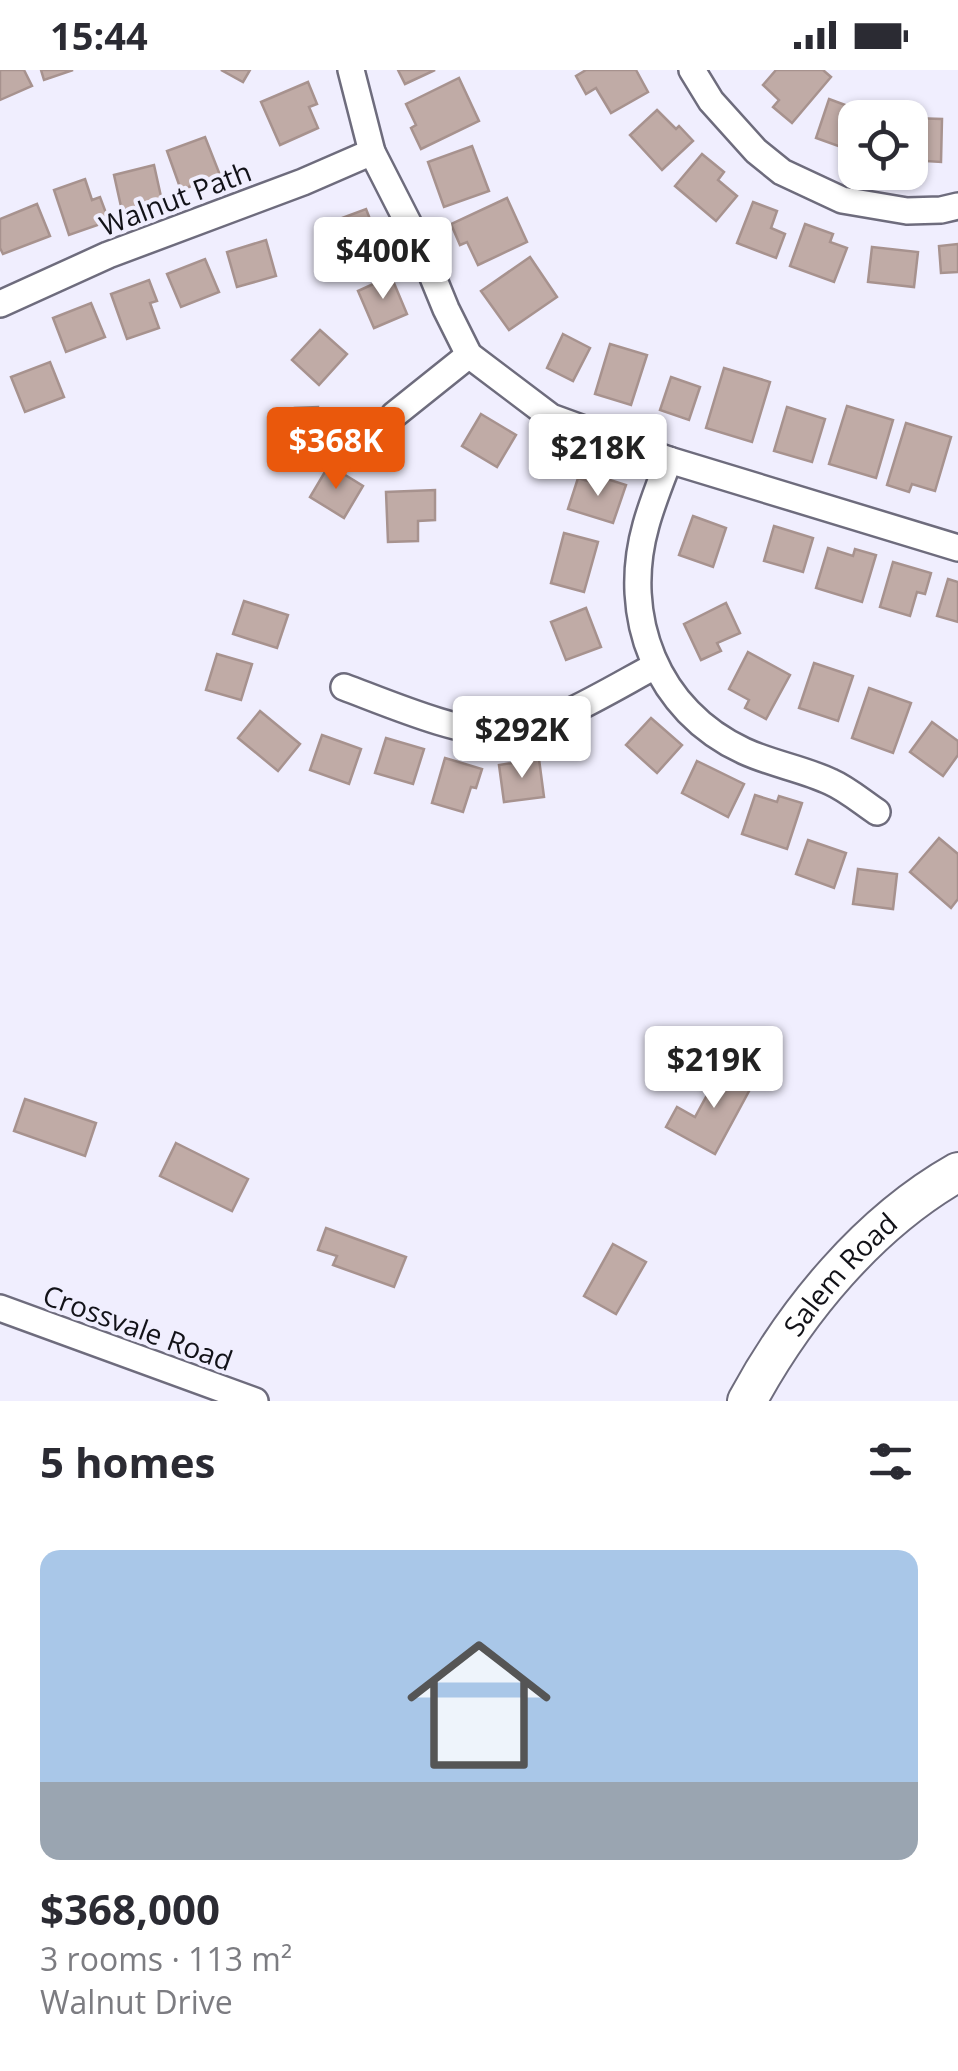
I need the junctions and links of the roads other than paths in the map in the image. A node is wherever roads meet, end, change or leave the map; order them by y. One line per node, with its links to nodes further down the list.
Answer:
1 (351, 70): 3 (street)
2 (692, 70): 4 (street)
3 (372, 152): 5 (street, Walnut Path); 6 (street)
4 (958, 206)
5 (0, 304)
6 (470, 355): 7 (street); 8 (street)
7 (394, 415)
8 (669, 460): 9 (street); 10 (street)
9 (958, 548)
10 (655, 666): 11 (street); 12 (street)
11 (344, 687)
12 (876, 812)
13 (958, 1172): 16 (street, Salem Road)
14 (0, 1308): 15 (street, Crossvale Road)
15 (255, 1401)
16 (747, 1401)

